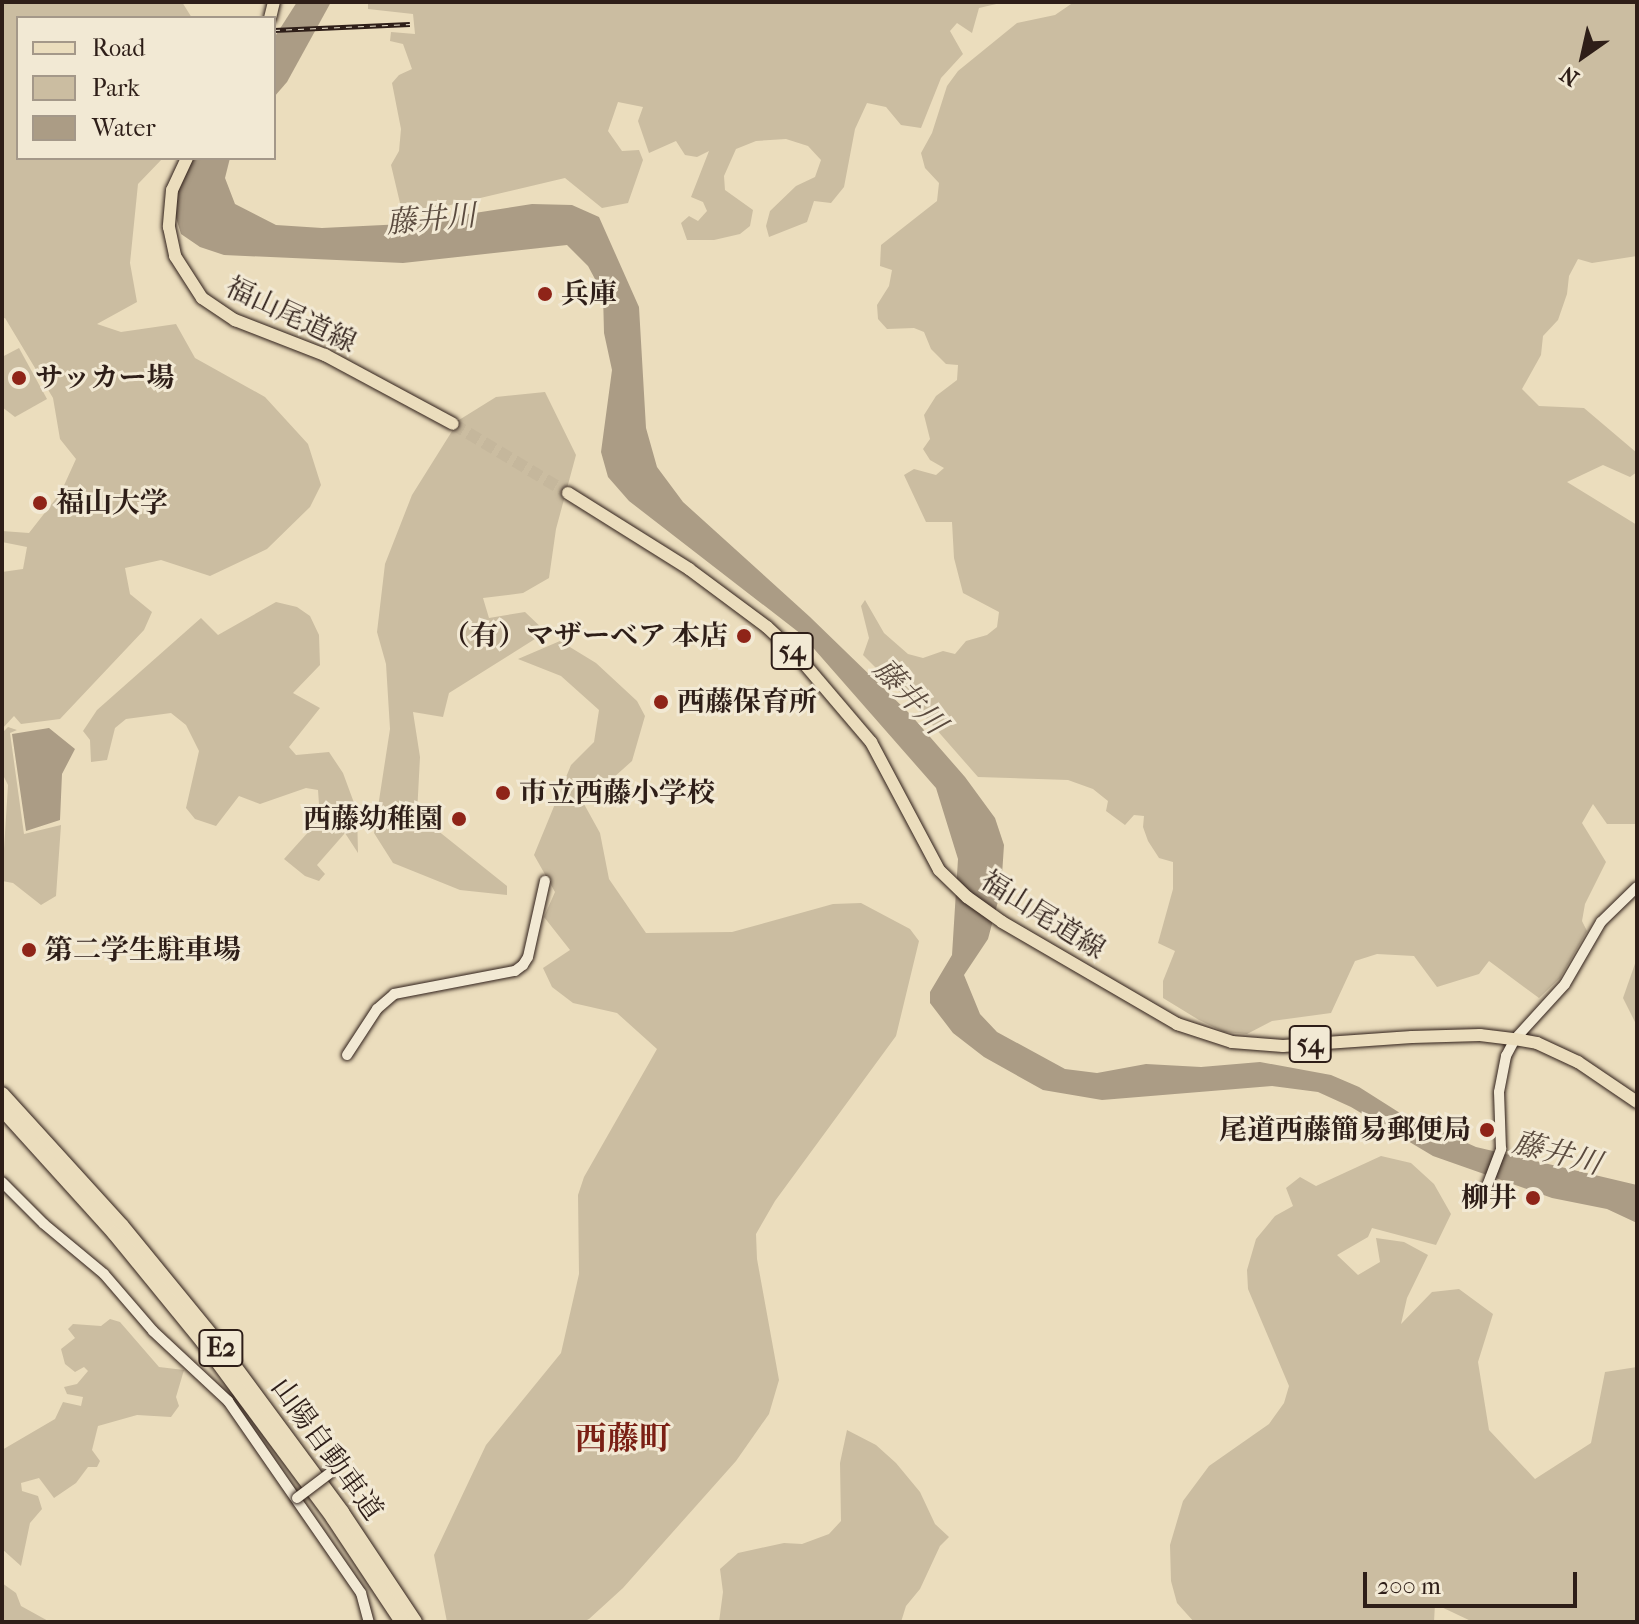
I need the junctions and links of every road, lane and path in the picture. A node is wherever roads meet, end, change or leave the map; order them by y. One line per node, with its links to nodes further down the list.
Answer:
1 (186, 160): 2 (main road, 福山尾道線)
2 (453, 424)
3 (568, 493): 6 (main road, 福山尾道線 / 54)
4 (545, 881): 7 (street)
5 (1637, 887): 6 (street)
6 (1515, 1039): 9 (main road, 福山尾道線 / 54); 12 (street)
7 (347, 1055)
8 (2, 1094): 17 (highway, 山陽自動車道 / E2)
9 (1637, 1102)
10 (2, 1109): 16 (highway, 山陽自動車道 / E2)
11 (2, 1182): 14 (street)
12 (1487, 1186)
13 (330, 1473): 14 (street, bridge)
14 (297, 1498): 15 (street)
15 (369, 1622)
16 (402, 1622)
17 (415, 1622)

